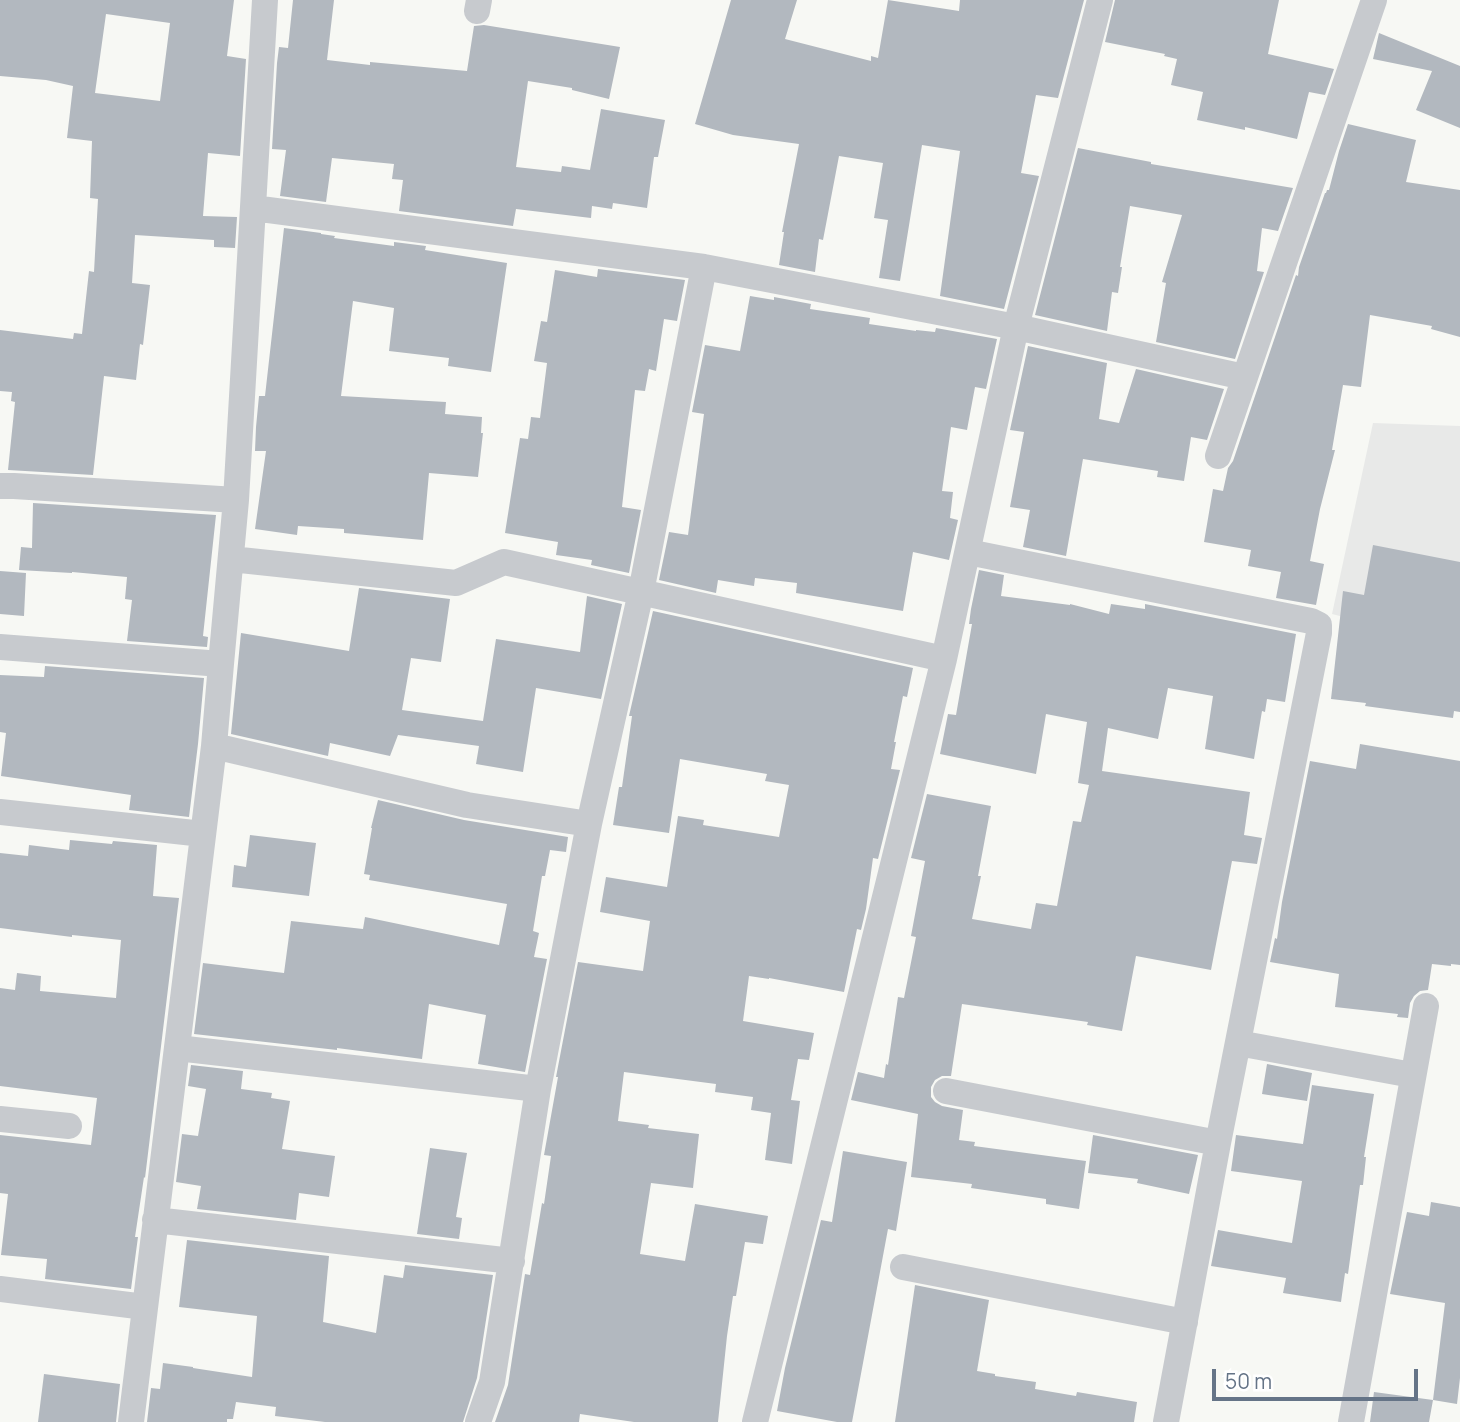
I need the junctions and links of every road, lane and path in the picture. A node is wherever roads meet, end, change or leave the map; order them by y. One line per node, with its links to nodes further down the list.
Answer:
1 (265, 0): 4 (street)
2 (1100, 0): 6 (street)
3 (1374, 0): 7 (street)
4 (253, 208): 5 (street); 10 (street)
5 (704, 267): 6 (street); 13 (street)
6 (1016, 327): 7 (street); 11 (street)
7 (1244, 377): 8 (street)
8 (1218, 456)
9 (0, 486): 10 (street)
10 (236, 500): 12 (street)
11 (968, 552): 15 (street); 22 (street)
12 (231, 559): 13 (street); 16 (street)
13 (641, 592): 15 (street); 19 (street)
14 (0, 647): 16 (street)
15 (944, 659): 38 (street)
16 (221, 664): 17 (street)
17 (214, 746): 19 (street); 20 (street)
18 (0, 812): 20 (street)
19 (589, 824): 25 (street)
20 (203, 834): 23 (street)
21 (1426, 1006): 24 (street)
22 (1238, 1043): 24 (street); 29 (street)
23 (177, 1048): 25 (street); 30 (street)
24 (1412, 1075): 40 (street)
25 (538, 1089): 31 (street)
26 (946, 1091): 29 (street)
27 (0, 1119): 28 (street)
28 (69, 1126)
29 (1218, 1143): 35 (street)
30 (155, 1220): 31 (street); 34 (street)
31 (512, 1261): 37 (street)
32 (903, 1266): 35 (street)
33 (0, 1289): 34 (street)
34 (145, 1307): 36 (street)
35 (1185, 1322): 39 (street)
36 (131, 1422)
37 (478, 1422)
38 (755, 1422)
39 (1166, 1422)
40 (1350, 1422)

